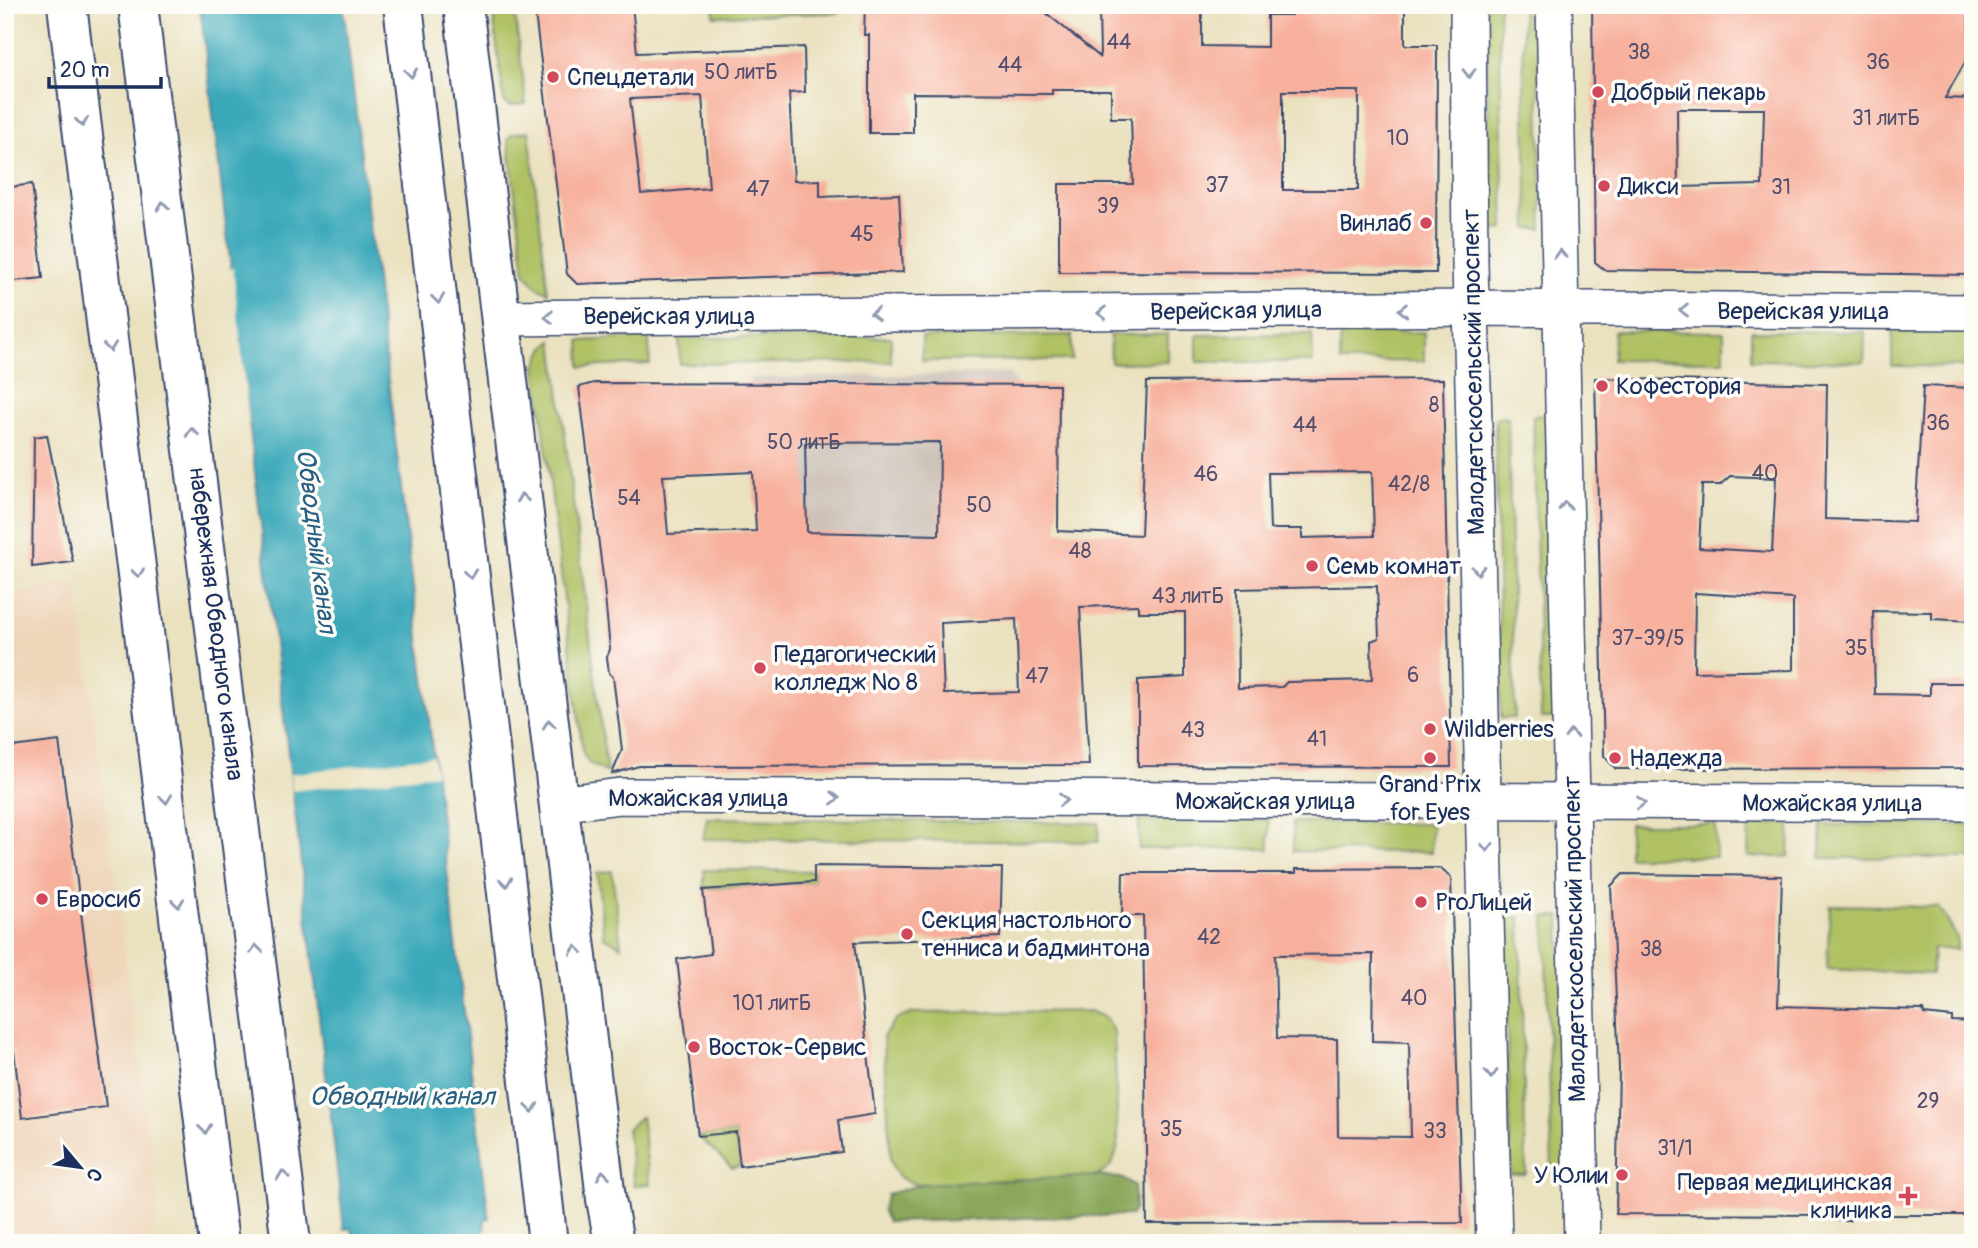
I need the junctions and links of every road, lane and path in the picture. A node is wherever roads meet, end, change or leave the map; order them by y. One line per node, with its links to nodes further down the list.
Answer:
1 (67, 5): 15 (main road, one-way to 15)
2 (138, 5): 16 (main road, набережная Обводного канала, one-way to 2)
3 (403, 5): 17 (main road, one-way to 17)
4 (463, 5): 10 (main road)
5 (1468, 5): 7 (street, Малодетскосельский проспект, one-way to 7)
6 (1554, 5): 8 (street, Малодетскосельский проспект, one-way to 6)
7 (1471, 308): 8 (street, Верейская улица); 10 (street, Верейская улица, one-way to 10); 11 (street, Малодетскосельский проспект, one-way to 11)
8 (1561, 309): 9 (street, Верейская улица, one-way to 8); 12 (street, Малодетскосельский проспект, one-way to 8)
9 (1973, 313)
10 (500, 318): 14 (main road, one-way to 10)
11 (1486, 802): 12 (street, Можайская улица); 14 (street, Можайская улица, one-way to 11); 19 (street, Малодетскосельский проспект, one-way to 19)
12 (1572, 802): 13 (street, Можайская улица, one-way to 13); 20 (street, Малодетскосельский проспект)
13 (1973, 803)
14 (558, 804): 18 (main road, one-way to 14)
15 (219, 1243)
16 (291, 1243)
17 (548, 1243)
18 (614, 1243)
19 (1494, 1243)
20 (1582, 1243)

